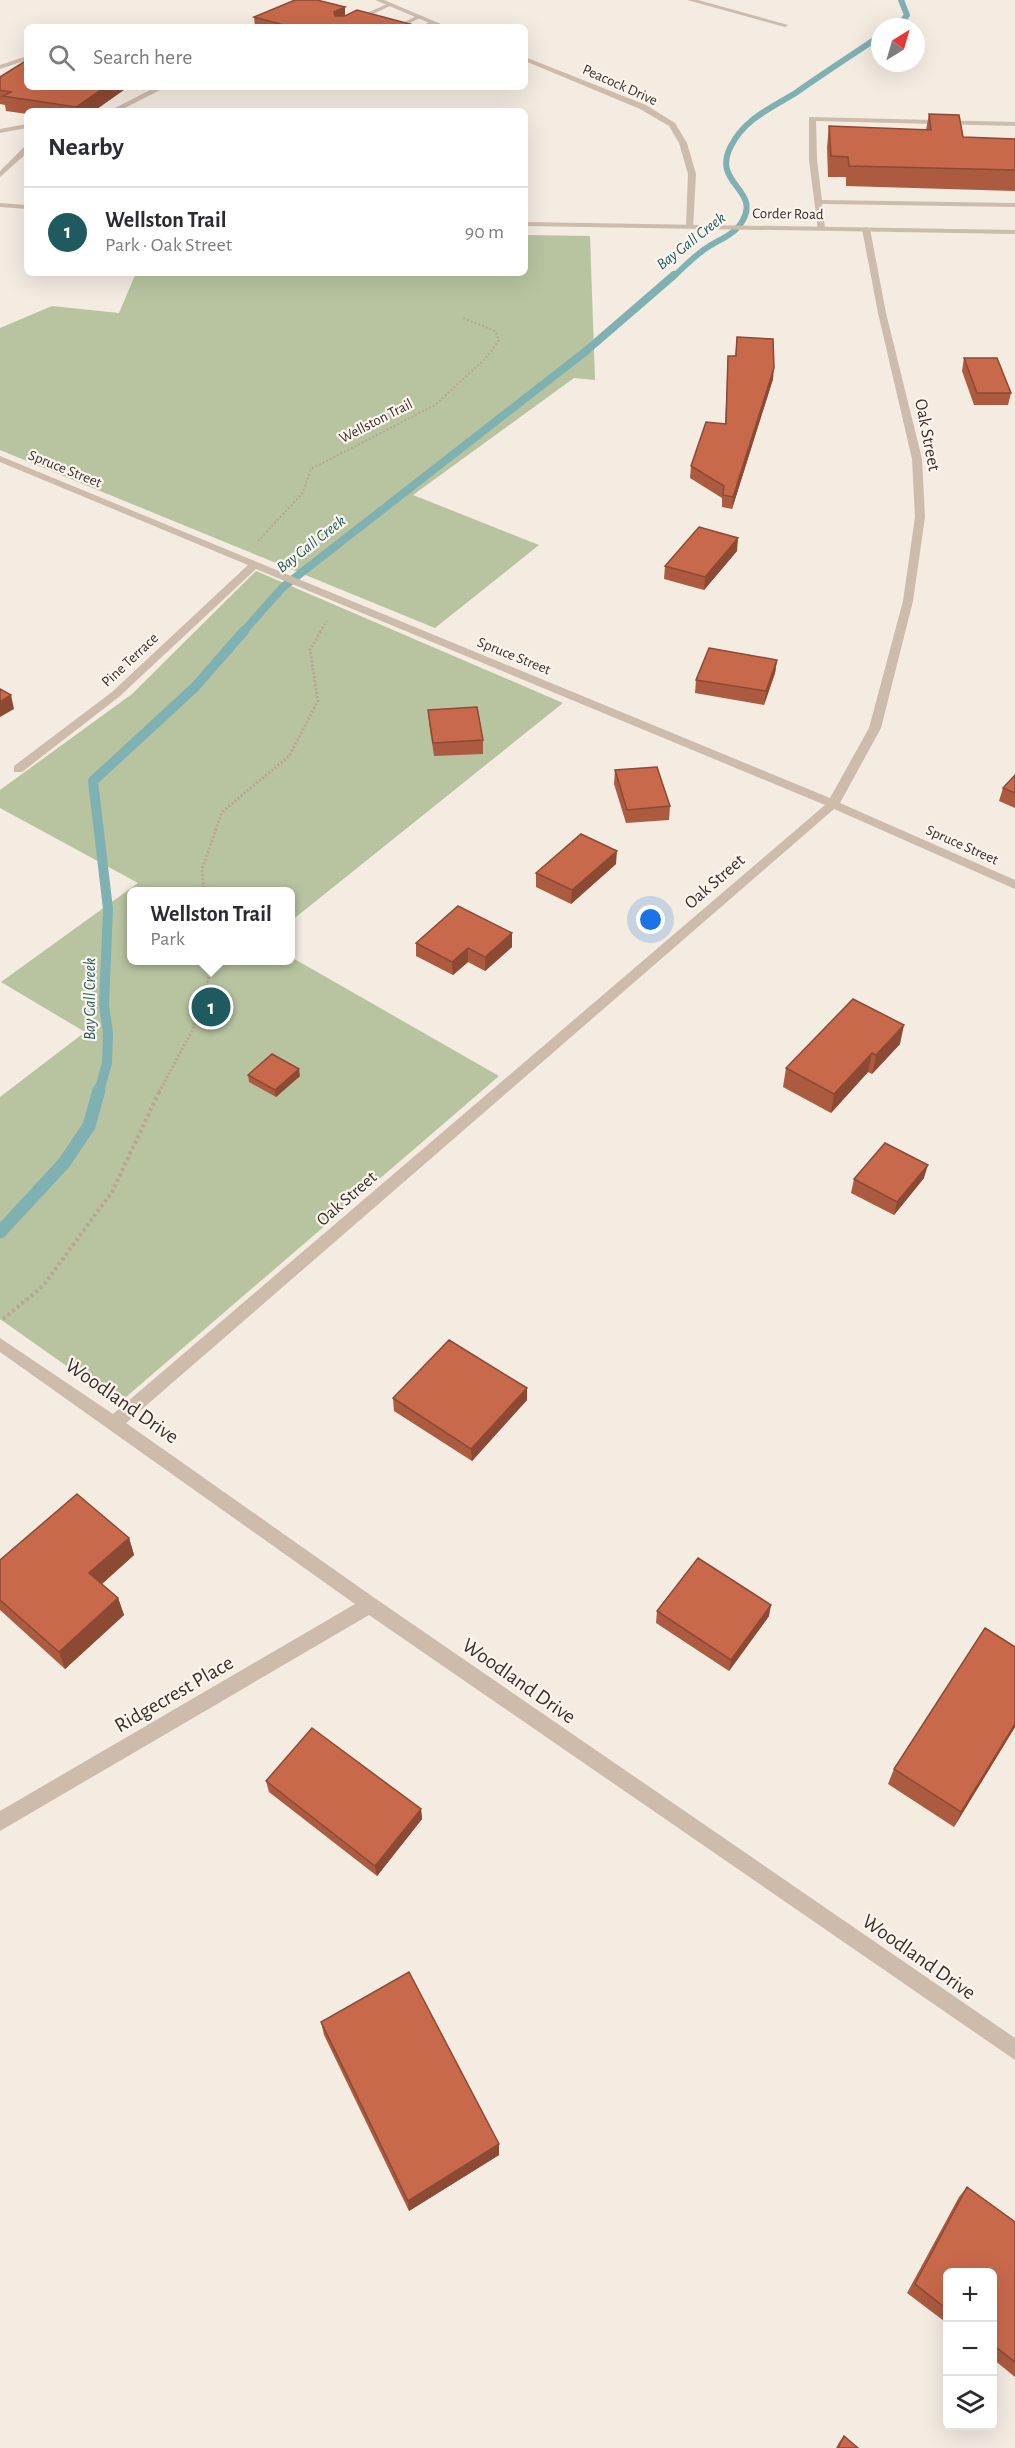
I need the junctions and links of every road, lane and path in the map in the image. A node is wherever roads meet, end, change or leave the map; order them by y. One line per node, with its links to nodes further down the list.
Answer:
1 (378, 0): 3 (street)
2 (690, 0): 10 (street)
3 (389, 5): 4 (street); 6 (street)
4 (419, 16): 5 (street); 7 (street)
5 (434, 22): 8 (street); 9 (street)
6 (346, 24)
7 (402, 24)
8 (429, 24)
9 (438, 24)
10 (785, 25)
11 (24, 59): 13 (street)
12 (528, 60): 32 (street, Peacock Drive)
13 (0, 67)
14 (156, 90): 15 (street)
15 (119, 108)
16 (18, 117): 17 (street)
17 (24, 118)
18 (875, 121): 19 (street); 22 (street); 23 (street)
19 (1015, 124)
20 (24, 127): 21 (street)
21 (0, 131)
22 (876, 132)
23 (813, 142): 24 (street); 27 (street)
24 (823, 143)
25 (24, 152): 26 (street)
26 (0, 175)
27 (818, 202): 29 (street); 33 (street)
28 (0, 205): 30 (street)
29 (1015, 205)
30 (24, 207)
31 (528, 224): 32 (street, Corder Road)
32 (690, 225): 33 (street, Corder Road)
33 (821, 228): 34 (street, Corder Road)
34 (866, 229): 35 (street, Corder Road); 42 (street, Oak Street)
35 (1015, 232)
36 (463, 318): 38 (path, Wellston Trail)
37 (0, 459): 38 (street, Spruce Street)
38 (240, 558): 39 (street, Spruce Street)
39 (255, 564): 40 (street, Spruce Street); 41 (street, Pine Terrace)
40 (339, 600): 42 (street, Spruce Street); 44 (path)
41 (18, 769)
42 (833, 804): 43 (street, Spruce Street); 48 (street, Oak Street)
43 (1015, 885)
44 (204, 887)
45 (210, 965): 46 (path)
46 (0, 1322)
47 (0, 1344): 48 (street, Woodland Drive)
48 (114, 1423): 49 (street, Woodland Drive)
49 (370, 1605): 50 (street, Ridgecrest Place); 51 (street, Woodland Drive)
50 (0, 1822)
51 (1015, 2050)

